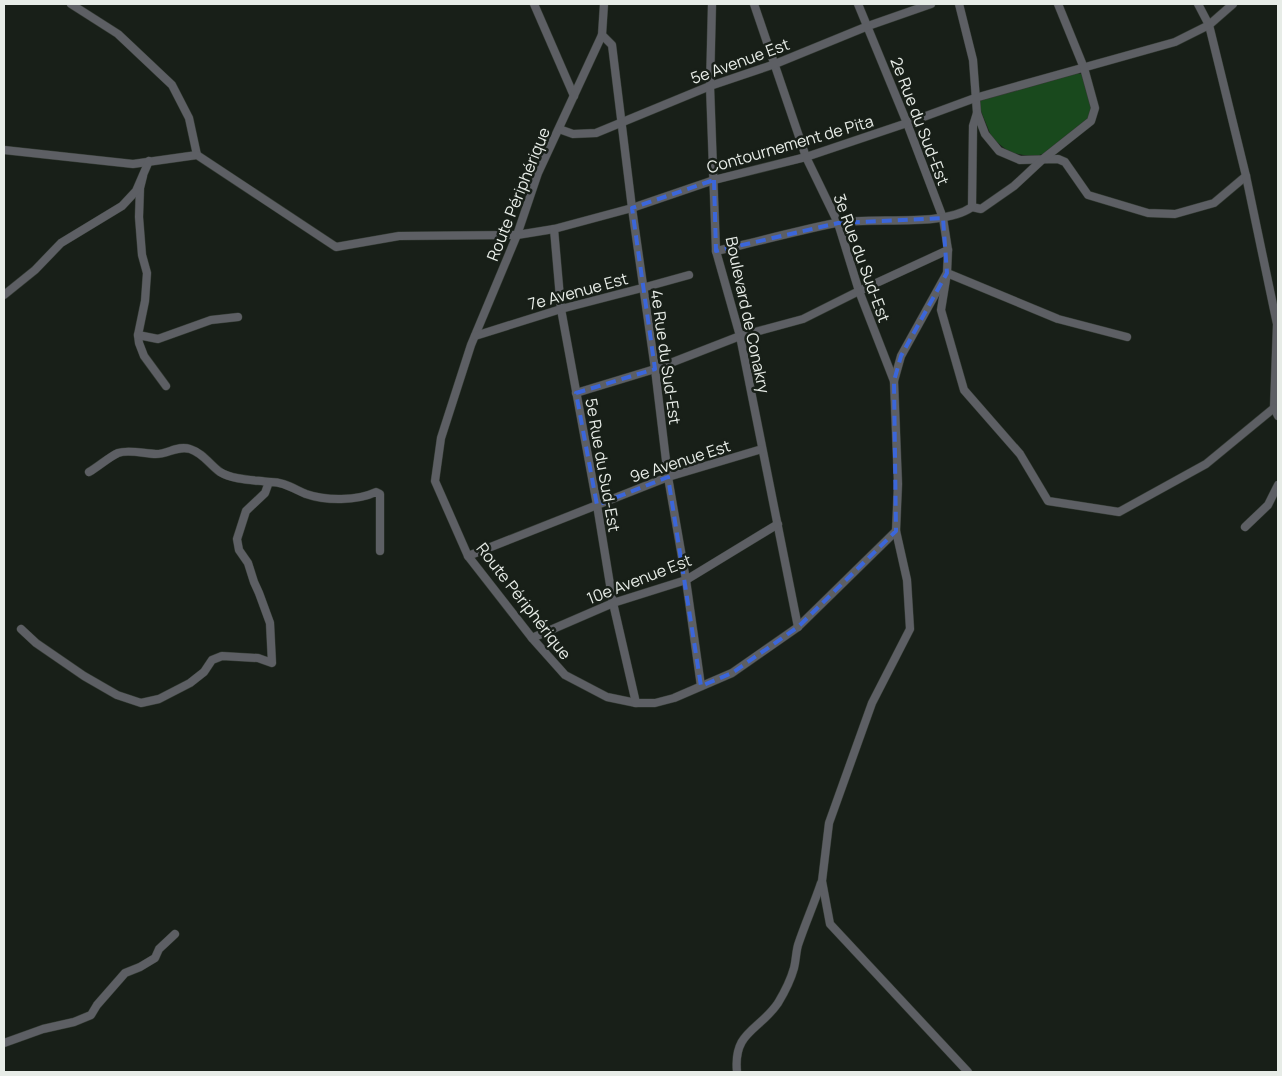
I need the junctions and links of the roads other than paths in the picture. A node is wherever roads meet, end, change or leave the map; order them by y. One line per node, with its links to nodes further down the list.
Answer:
1 (70, 4): 25 (street)
2 (534, 4): 18 (street)
3 (604, 4): 14 (street, Route Périphérique)
4 (712, 4): 17 (street, Boulevard de Conakry)
5 (754, 4): 15 (street, 3e Rue du Sud-Est)
6 (859, 4): 13 (street, 2e Rue du Sud-Est)
7 (931, 4): 13 (street, 5e Avenue Est)
8 (960, 4): 19 (street)
9 (1058, 4): 16 (street)
10 (1198, 4): 12 (street)
11 (1234, 4): 12 (street, Contournement de Pita)
12 (1208, 25): 16 (street, Contournement de Pita); 30 (street)
13 (868, 26): 15 (street, 5e Avenue Est); 22 (street, 2e Rue du Sud-Est)
14 (602, 35): 18 (street, Route Périphérique); 21 (street, 4e Rue du Sud-Est)
15 (775, 64): 17 (street, 5e Avenue Est); 26 (street, 3e Rue du Sud-Est)
16 (1084, 68): 19 (street, Contournement de Pita); 27 (street)
17 (710, 86): 21 (street, 5e Avenue Est); 31 (street, Boulevard de Conakry)
18 (574, 96): 23 (street, Route Périphérique)
19 (975, 98): 20 (street); 22 (street, Contournement de Pita)
20 (977, 114): 27 (street); 32 (street)
21 (622, 122): 23 (street, 5e Avenue Est); 33 (street, 4e Rue du Sud-Est)
22 (907, 123): 26 (street, Contournement de Pita); 34 (street, 2e Rue du Sud-Est)
23 (558, 128): 37 (street, Route Périphérique)
24 (4, 150): 28 (street)
25 (197, 155): 28 (street); 37 (street, Contournement de Pita)
26 (806, 157): 31 (street, Contournement de Pita); 35 (street, 3e Rue du Sud-Est)
27 (1043, 159): 30 (street); 32 (street)
28 (149, 161): 29 (street)
29 (143, 176): 44 (street); 47 (street)
30 (1246, 176): 55 (street)
31 (714, 180): 33 (street, Contournement de Pita); 39 (street, Boulevard de Conakry)
32 (972, 207): 34 (street)
33 (632, 208): 36 (street, Contournement de Pita); 42 (street, 4e Rue du Sud-Est)
34 (943, 218): 35 (street); 38 (street, 2e Rue du Sud-Est)
35 (838, 223): 39 (street); 43 (street, 3e Rue du Sud-Est)
36 (554, 229): 37 (street, Contournement de Pita); 45 (street, 5e Rue du Sud-Est)
37 (517, 235): 48 (street, Route Périphérique)
38 (948, 250): 40 (street, 2e Rue du Sud-Est); 43 (street)
39 (716, 251): 49 (street, Boulevard de Conakry)
40 (947, 273): 50 (street); 52 (street); 55 (street, 2e Rue du Sud-Est)
41 (688, 275): 42 (street, 7e Avenue Est)
42 (642, 288): 45 (street, 7e Avenue Est); 51 (street, 4e Rue du Sud-Est)
43 (859, 291): 49 (street); 52 (street, 3e Rue du Sud-Est)
44 (4, 295)
45 (561, 308): 48 (street, 7e Avenue Est); 54 (street, 5e Rue du Sud-Est)
46 (238, 317): 47 (street)
47 (138, 335): 53 (street)
48 (475, 336): 67 (street, Route Périphérique)
49 (740, 336): 51 (street); 57 (street, Boulevard de Conakry)
50 (1127, 336)
51 (655, 369): 54 (street); 59 (street, 4e Rue du Sud-Est)
52 (894, 381): 65 (street)
53 (166, 386)
54 (576, 393): 62 (street, 5e Rue du Sud-Est)
55 (1274, 408): 56 (street)
56 (1278, 416)
57 (762, 449): 59 (street, 9e Avenue Est); 63 (street, Boulevard de Conakry)
58 (89, 472): 60 (street)
59 (668, 477): 62 (street, 9e Avenue Est); 68 (street, 4e Rue du Sud-Est)
60 (269, 482): 66 (street); 71 (street)
61 (1278, 485): 64 (street)
62 (597, 505): 67 (street, 9e Avenue Est); 69 (street, 5e Rue du Sud-Est)
63 (778, 524): 68 (street, 10e Avenue Est); 70 (street, Boulevard de Conakry)
64 (1245, 527)
65 (896, 531): 70 (street, Route Périphérique); 75 (street)
66 (380, 552)
67 (468, 556): 72 (street, Route Périphérique)
68 (686, 580): 69 (street, 10e Avenue Est); 73 (street, 4e Rue du Sud-Est)
69 (612, 603): 72 (street, 10e Avenue Est); 74 (street, 5e Rue du Sud-Est)
70 (798, 627): 73 (street, Route Périphérique)
71 (21, 629)
72 (532, 638): 74 (street, Route Périphérique)
73 (701, 686): 74 (street, Route Périphérique)
74 (636, 703)
75 (822, 881): 78 (street); 79 (street)
76 (175, 934): 77 (street)
77 (4, 1043)
78 (738, 1072)
79 (968, 1072)

